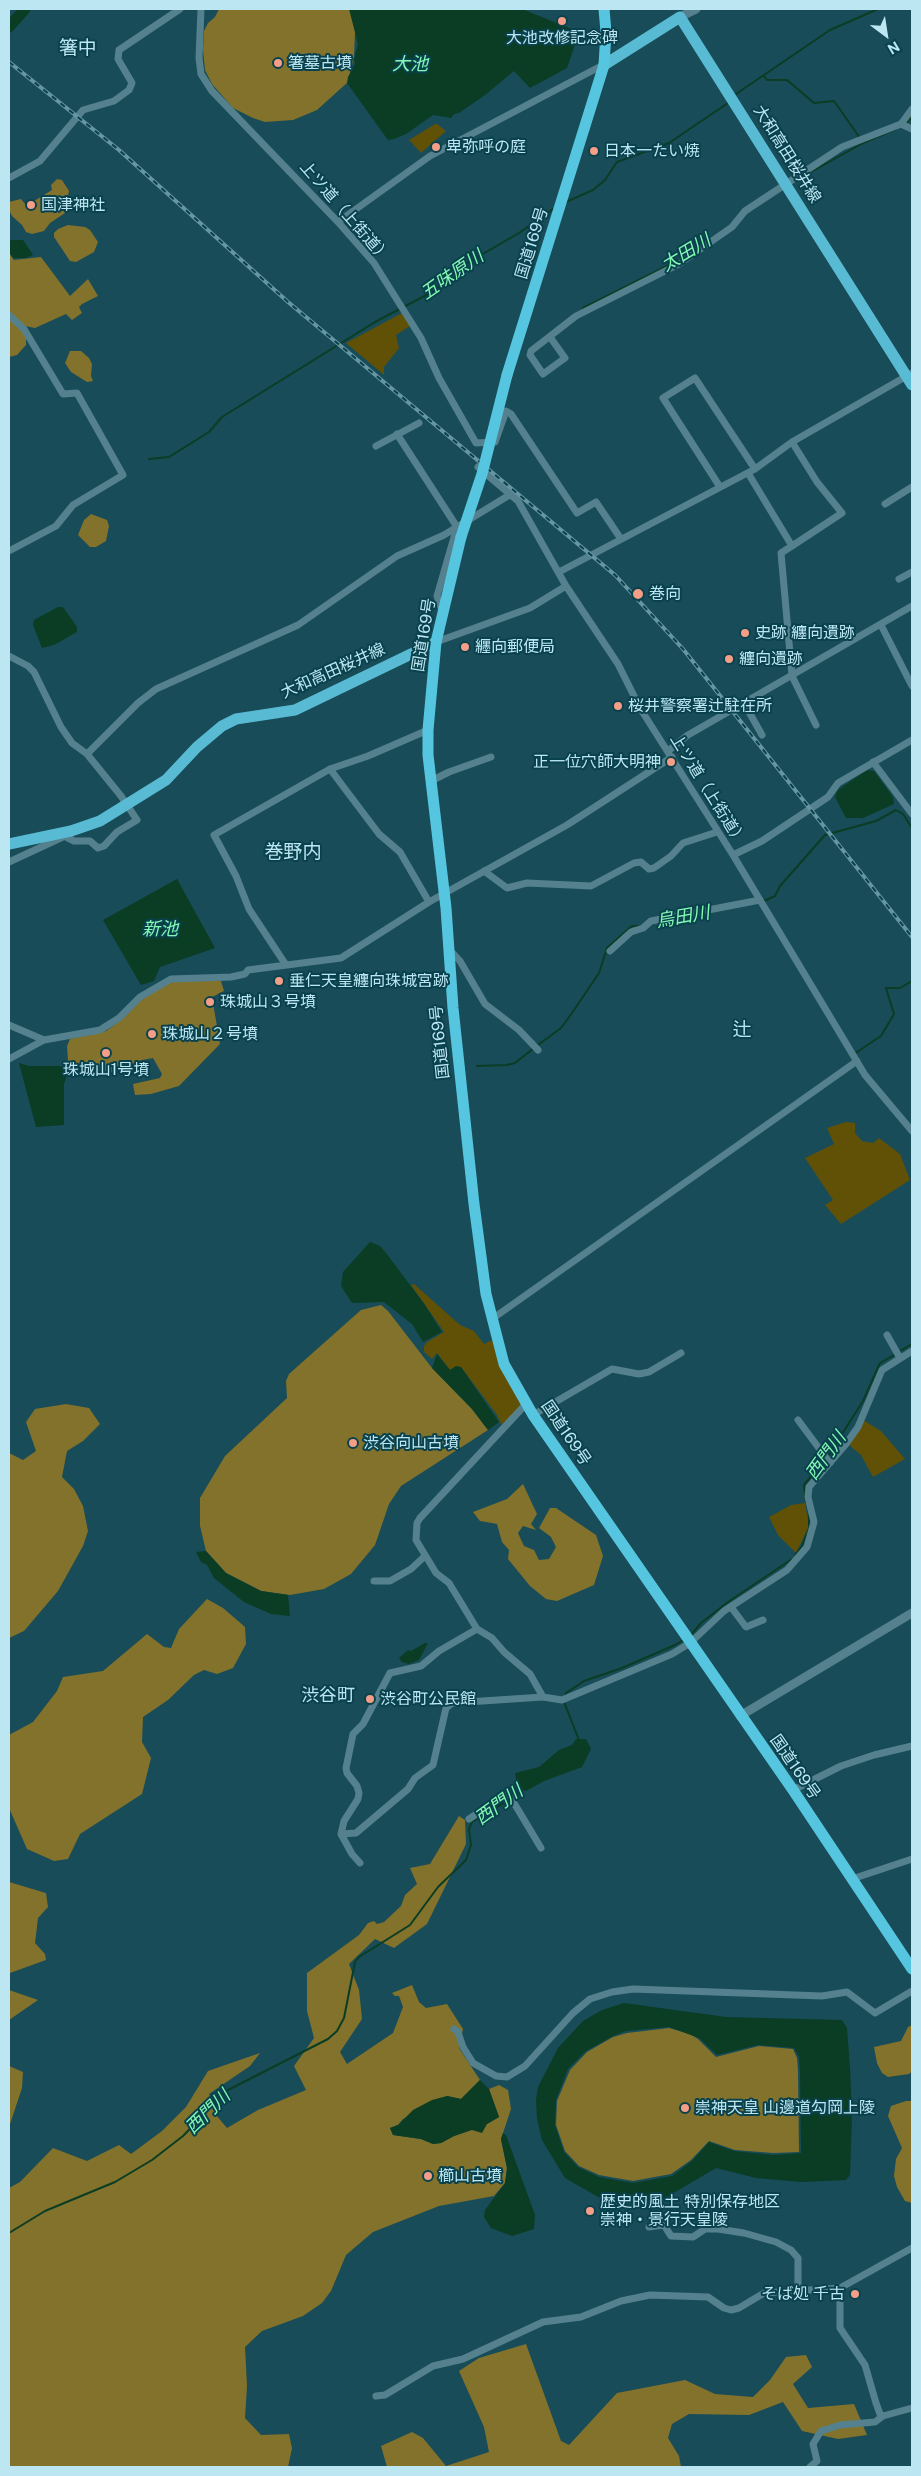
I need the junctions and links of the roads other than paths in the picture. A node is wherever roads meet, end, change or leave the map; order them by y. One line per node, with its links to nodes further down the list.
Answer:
1 (180, 9): 12 (street)
2 (201, 9): 14 (street, 上ツ道（上街道）)
3 (604, 9): 6 (highway, 国道169号)
4 (696, 9): 5 (street)
5 (680, 17): 6 (main road); 13 (main road, 大和高田桜井線)
6 (604, 65): 7 (street); 8 (highway, 国道169号)
7 (585, 76): 8 (street); 14 (street)
8 (595, 93): 28 (highway, 国道169号, bridge)
9 (912, 109): 10 (street)
10 (901, 124): 11 (street); 13 (street)
11 (912, 129)
12 (9, 178)
13 (786, 184): 16 (street); 17 (main road, 大和高田桜井線)
14 (338, 222): 29 (street, 上ツ道（上街道）)
15 (9, 315): 31 (street)
16 (550, 337): 16 (street)
17 (910, 378): 20 (street)
18 (419, 423): 19 (street)
19 (397, 434): 21 (street); 28 (street)
20 (792, 442): 23 (street); 30 (street)
21 (376, 446)
22 (478, 467): 26 (street, 上ツ道（上街道）)
23 (751, 471): 24 (street); 24 (street); 30 (street)
24 (720, 487): 29 (street)
25 (912, 487): 27 (street)
26 (511, 494): 28 (street); 32 (street, 上ツ道（上街道）)
27 (885, 504)
28 (459, 532): 38 (highway, 国道169号); 47 (street)
29 (621, 539): 32 (street)
30 (792, 546): 40 (street)
31 (9, 551)
32 (559, 572): 35 (street, 上ツ道（上街道）)
33 (912, 572): 34 (street)
34 (899, 579)
35 (566, 586): 38 (street); 48 (street, 上ツ道（上街道）)
36 (912, 606): 37 (street)
37 (881, 625): 40 (street); 41 (street)
38 (436, 642): 44 (highway, 国道169号); 53 (main road, 大和高田桜井線)
39 (9, 656): 47 (street)
40 (792, 676): 42 (street); 43 (street)
41 (912, 686)
42 (744, 703): 45 (street); 48 (street)
43 (816, 725)
44 (428, 730): 51 (street); 52 (highway, 国道169号)
45 (762, 735)
46 (912, 740): 50 (street)
47 (87, 754): 53 (street)
48 (670, 754): 55 (street, 上ツ道（上街道）); 60 (street)
49 (491, 757): 52 (street)
50 (873, 762): 54 (street); 58 (street)
51 (330, 768): 63 (street); 66 (street)
52 (431, 782): 61 (highway, 国道169号)
53 (128, 805): 56 (main road, 大和高田桜井線); 56 (street)
54 (912, 814)
55 (717, 832): 58 (street, 上ツ道（上街道）); 60 (street)
56 (67, 834): 57 (main road, 大和高田桜井線); 59 (street)
57 (9, 844)
58 (733, 855): 62 (street, 上ツ道（上街道）)
59 (9, 862)
60 (484, 871): 61 (street)
61 (444, 894): 63 (street); 64 (highway, 国道169号)
62 (760, 900): 65 (street); 71 (street, 上ツ道（上街道）)
63 (429, 902): 66 (street)
64 (449, 949): 69 (street); 73 (highway, 国道169号)
65 (610, 951)
66 (286, 965): 68 (street)
67 (9, 1025): 68 (street)
68 (44, 1040): 70 (street)
69 (538, 1050)
70 (9, 1059)
71 (857, 1061): 72 (street, 上ツ道（上街道）); 73 (street)
72 (912, 1131)
73 (492, 1319): 78 (highway, 国道169号)
74 (887, 1335): 77 (street)
75 (912, 1351): 77 (street)
76 (681, 1353): 79 (street)
77 (898, 1355): 81 (street)
78 (526, 1404): 79 (highway, 国道169号); 82 (street)
79 (533, 1415): 88 (highway, 国道169号)
80 (798, 1420): 81 (street)
81 (828, 1461): 84 (street)
82 (425, 1556): 83 (street); 87 (street)
83 (374, 1581)
84 (731, 1607): 86 (street); 88 (street)
85 (912, 1613): 90 (street)
86 (763, 1620)
87 (478, 1629): 89 (street); 94 (street)
88 (686, 1638): 89 (street); 90 (highway, 国道169号)
89 (543, 1697): 94 (street)
90 (740, 1716): 92 (highway, 国道169号)
91 (912, 1746): 92 (street)
92 (793, 1790): 98 (highway, 国道169号)
93 (469, 1819): 95 (street)
94 (341, 1834): 97 (street)
95 (541, 1848)
96 (912, 1859): 98 (street)
97 (360, 1863)
98 (852, 1880): 99 (highway, 国道169号)
99 (912, 1969)
100 (912, 1991): 101 (street)
101 (454, 2029)
102 (649, 2227): 105 (street)
103 (912, 2248): 104 (street)
104 (840, 2288): 105 (street); 108 (street)
105 (798, 2291): 106 (street)
106 (376, 2396)
107 (912, 2408): 108 (street)
108 (883, 2416): 109 (street)
109 (810, 2467)

